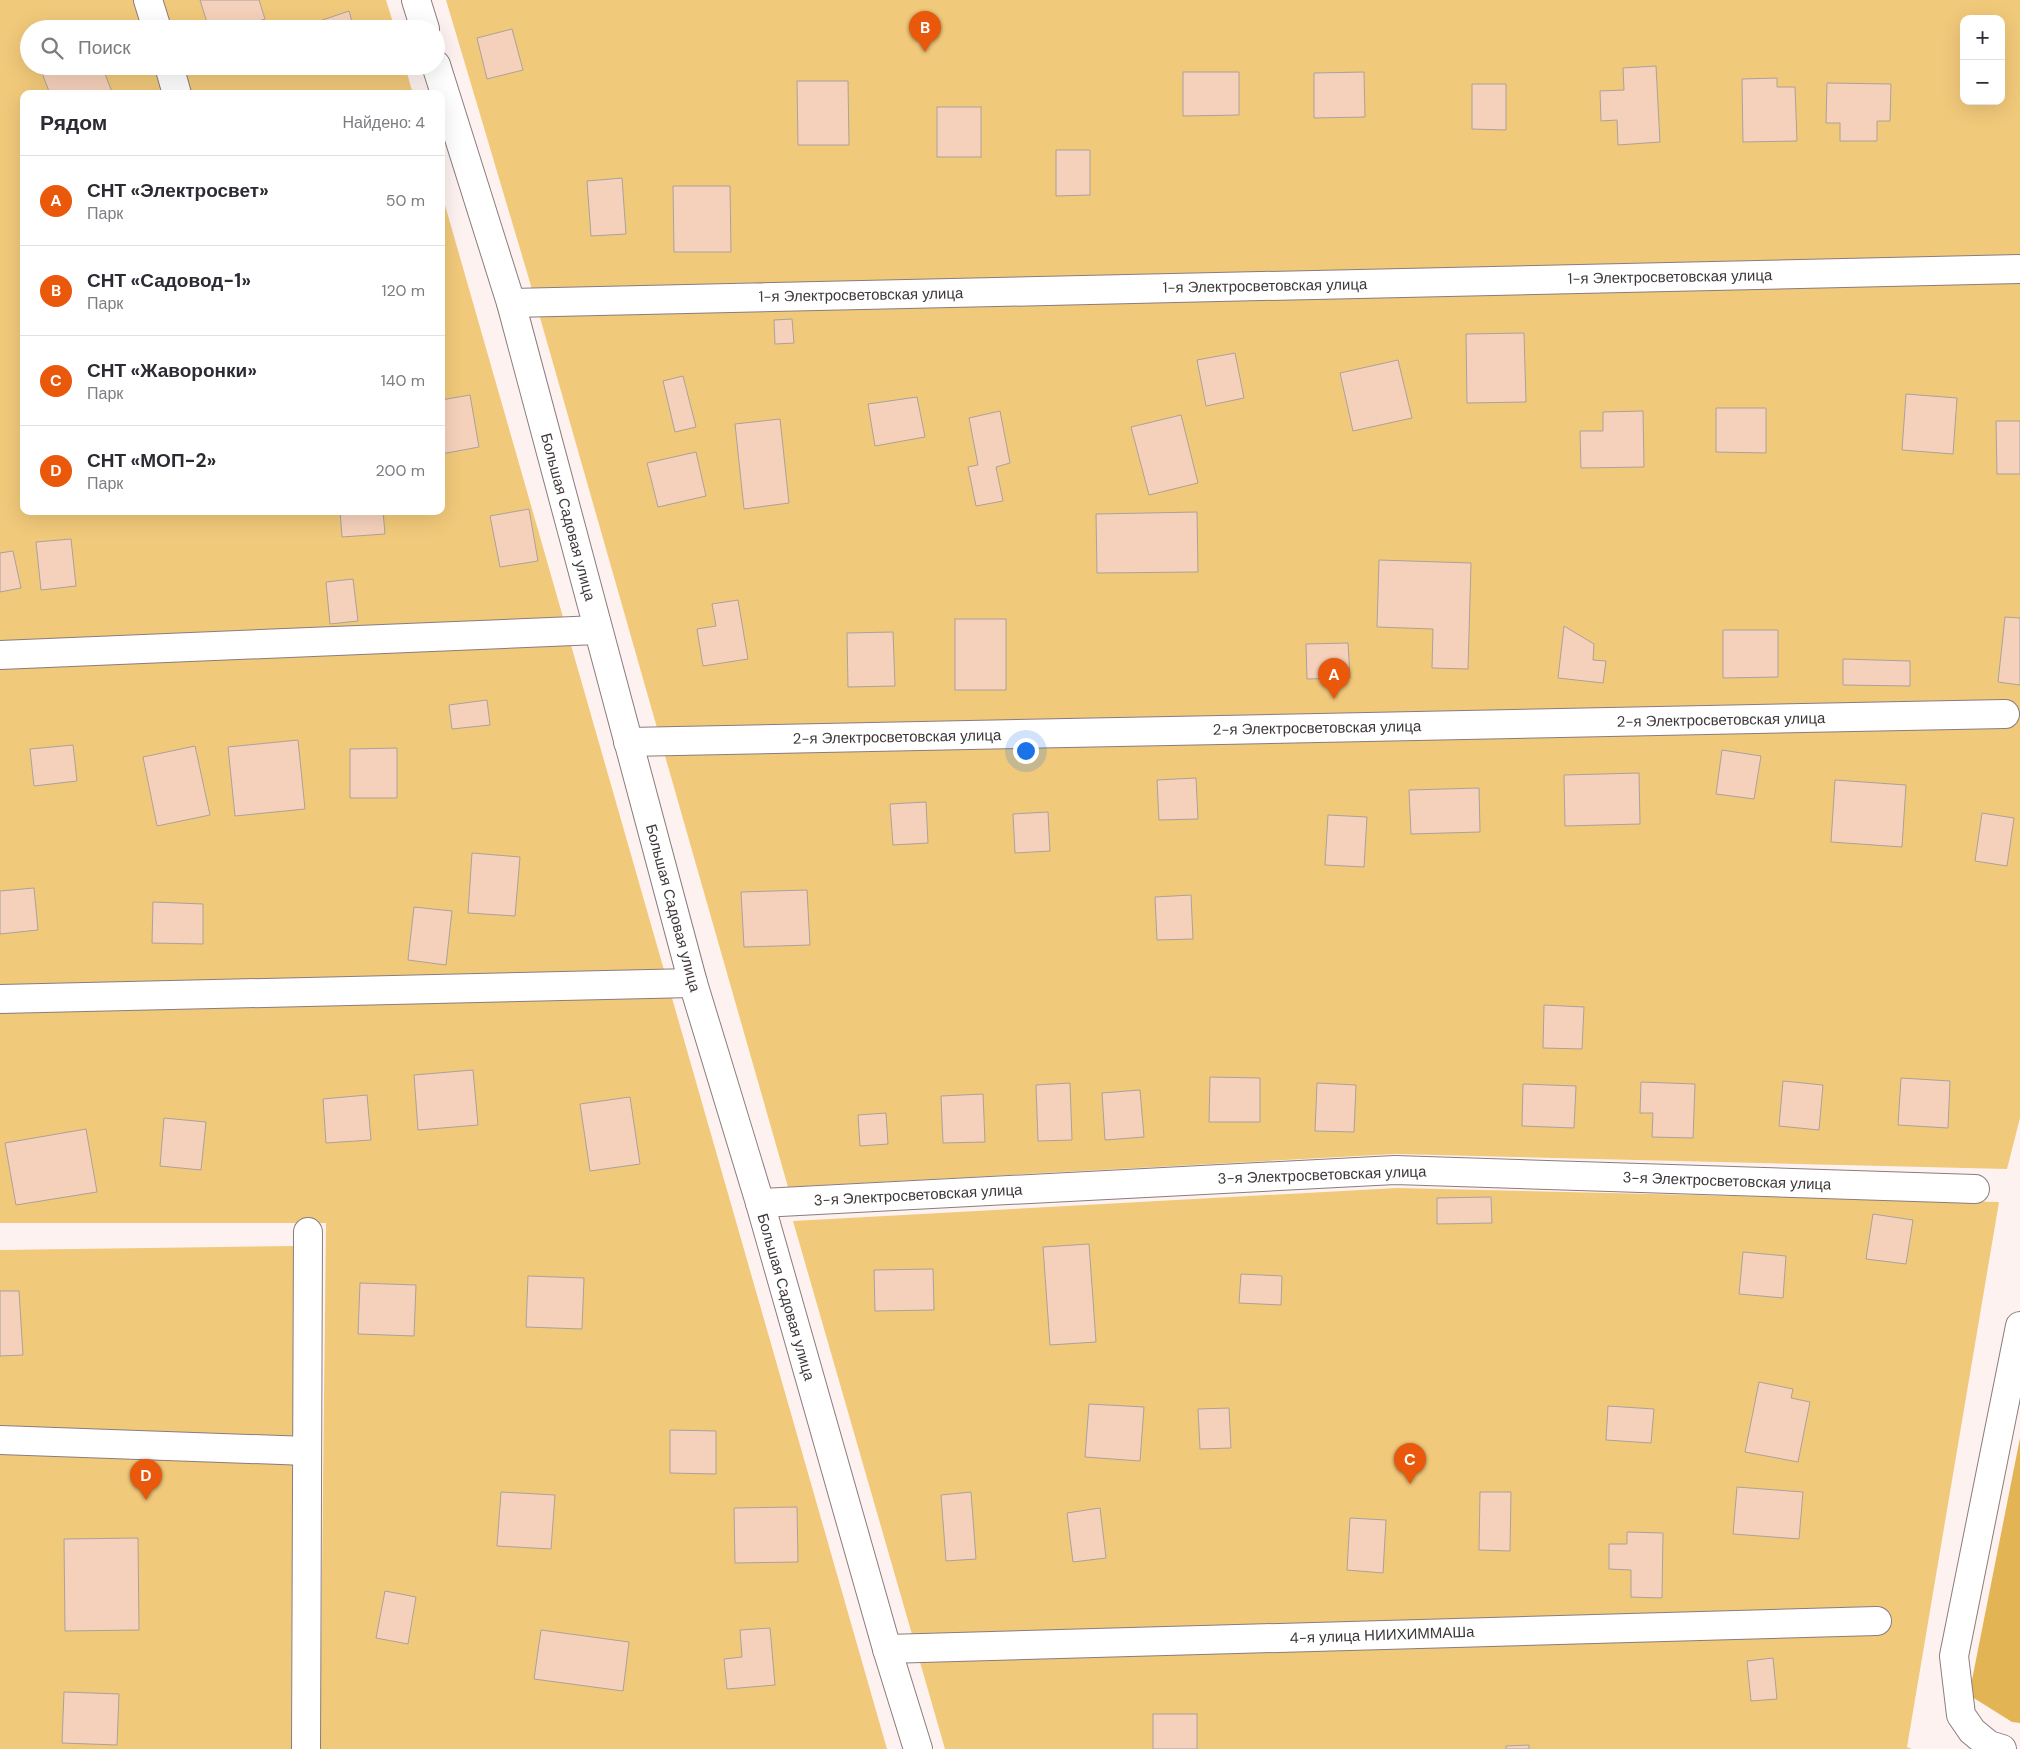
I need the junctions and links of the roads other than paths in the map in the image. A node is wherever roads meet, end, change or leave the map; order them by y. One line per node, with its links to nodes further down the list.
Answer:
1 (148, 0): 3 (street)
2 (416, 0): 4 (street)
3 (154, 20)
4 (422, 20)
5 (172, 75): 7 (street)
6 (439, 75): 8 (street, Большая Садовая улица)
7 (176, 90)
8 (444, 90)
9 (445, 94): 11 (street, Большая Садовая улица)
10 (2020, 270): 11 (street, 1-я Электросветовская улица)
11 (511, 303): 12 (street, Большая Садовая улица)
12 (598, 630): 13 (street); 15 (street, Большая Садовая улица)
13 (0, 655)
14 (2005, 714): 15 (street, 2-я Электросветовская улица)
15 (628, 742): 16 (street, Большая Садовая улица)
16 (693, 983): 17 (street); 19 (street, Большая Садовая улица)
17 (0, 999)
18 (1975, 1189): 19 (street, 3-я Электросветовская улица)
19 (760, 1203): 25 (street, Большая Садовая улица)
20 (308, 1232): 23 (street)
21 (2020, 1326): 28 (street)
22 (0, 1440): 23 (street)
23 (307, 1451): 26 (street)
24 (1877, 1620): 25 (street, 4-я улица НИИХИММАШа)
25 (887, 1649): 27 (street, Большая Садовая улица)
26 (306, 1749)
27 (918, 1749)
28 (2002, 1749)

